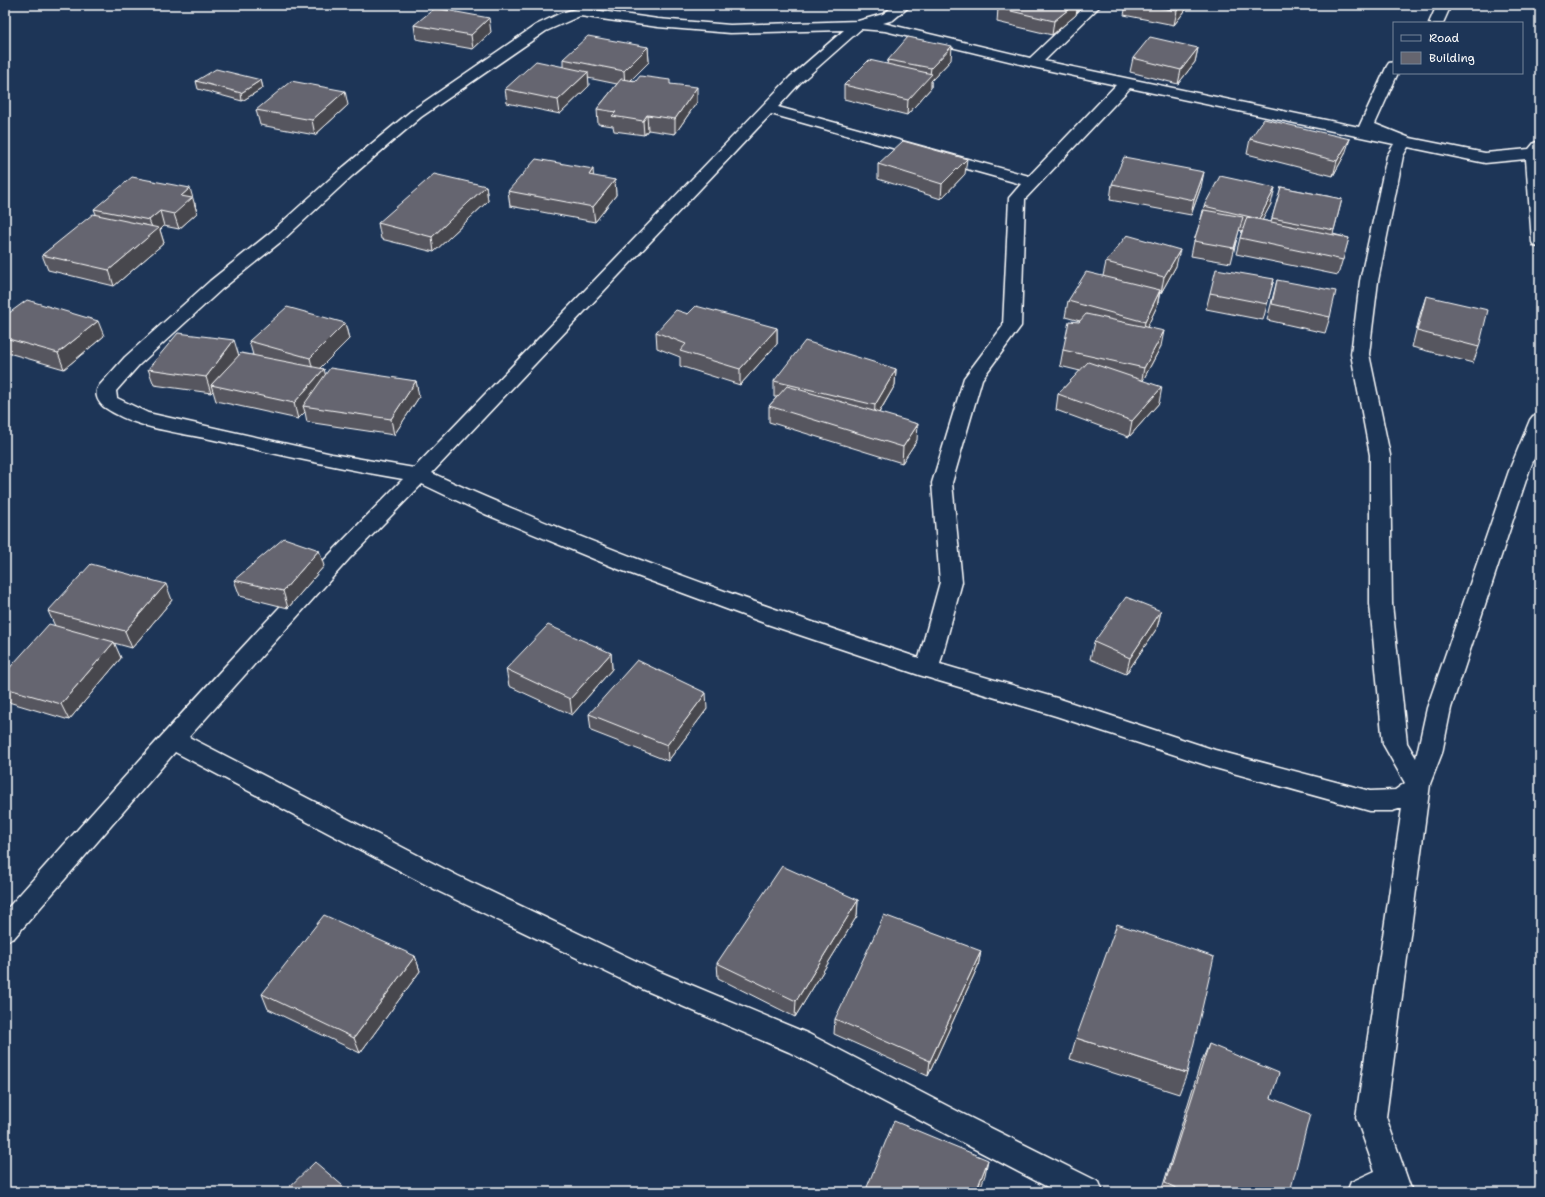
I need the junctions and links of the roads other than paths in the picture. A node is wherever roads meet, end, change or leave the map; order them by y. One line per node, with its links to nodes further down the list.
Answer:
1 (904, 5): 5 (street)
2 (1094, 5): 6 (street)
3 (1444, 5): 4 (street)
4 (1436, 22)
5 (858, 25): 6 (street); 9 (street); 15 (street)
6 (1032, 63): 8 (street)
7 (1393, 68): 10 (street)
8 (1127, 82): 10 (street); 12 (street)
9 (768, 109): 12 (street); 15 (street)
10 (1404, 140): 11 (street); 18 (street)
11 (1537, 150): 13 (street)
12 (1032, 182): 16 (street)
13 (1540, 242)
14 (1540, 420): 18 (street)
15 (419, 475): 16 (street); 17 (street)
16 (927, 669): 18 (street)
17 (172, 739): 19 (street); 21 (street)
18 (1418, 784): 20 (street)
19 (5, 930)
20 (1395, 1185): 22 (street)
21 (1088, 1192)
22 (1362, 1192)

